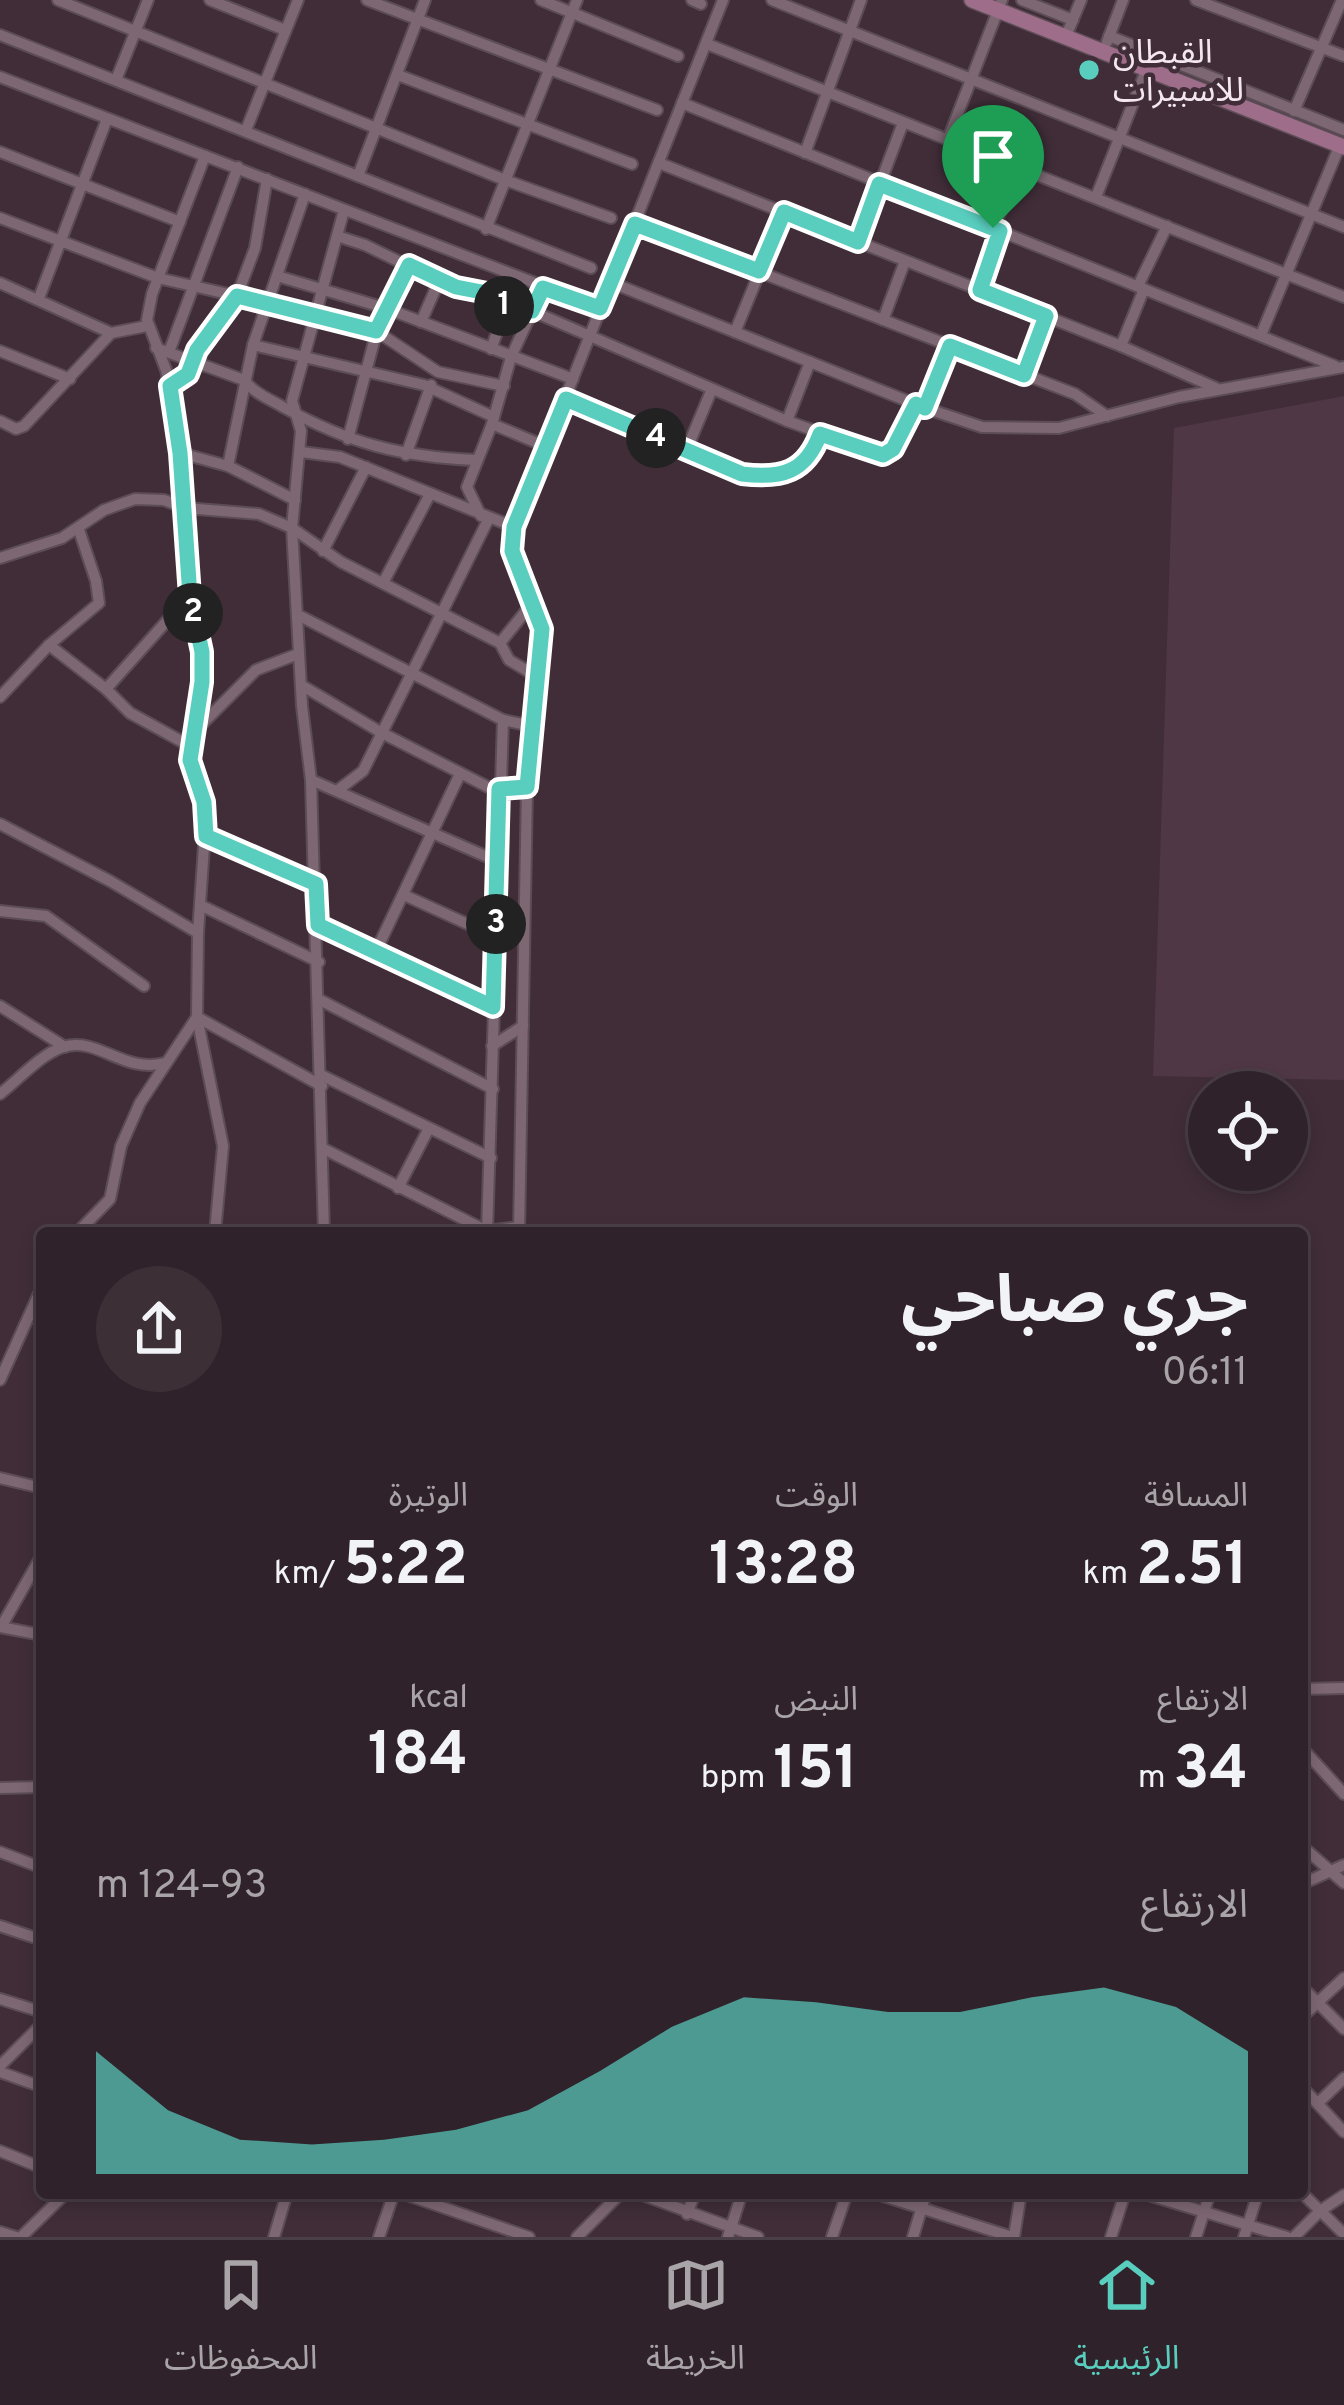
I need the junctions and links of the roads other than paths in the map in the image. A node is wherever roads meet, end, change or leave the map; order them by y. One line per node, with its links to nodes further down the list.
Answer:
1 (58, 0): 21 (street)
2 (148, 0): 21 (street)
3 (210, 0): 23 (street)
4 (298, 0): 23 (street)
5 (367, 0): 19 (street)
6 (425, 0): 19 (street)
7 (541, 0): 18 (street)
8 (723, 0): 25 (street)
9 (772, 0): 22 (street)
10 (861, 0): 22 (street)
11 (972, 0): 17 (street)
12 (1022, 0): 20 (street)
13 (1082, 0): 20 (street)
14 (1123, 0): 26 (street)
15 (1196, 0): 27 (street)
16 (1342, 0): 27 (street)
17 (1000, 5): 20 (street); 34 (street)
18 (575, 6): 28 (street); 30 (street)
19 (417, 20): 30 (street); 32 (street)
20 (1070, 28): 26 (street)
21 (137, 29): 35 (street); 36 (street)
22 (851, 29): 34 (street); 38 (street)
23 (285, 30): 36 (street)
24 (0, 35): 35 (street)
25 (707, 44): 38 (street); 39 (street)
26 (1106, 44): 31 (street); 37 (street)
27 (1323, 48): 29 (street); 41 (street)
28 (679, 56)
29 (1344, 56)
30 (548, 68): 40 (street); 44 (street)
31 (1147, 68): 37 (street); 47 (street)
32 (398, 75): 44 (street); 45 (street)
33 (0, 76): 42 (street)
34 (973, 78): 47 (street); 48 (street)
35 (116, 80): 46 (street)
36 (264, 83): 45 (street); 46 (street)
37 (1222, 90): 41 (street)
38 (827, 91): 43 (street); 51 (street)
39 (682, 103): 51 (street); 53 (street)
40 (657, 110)
41 (1291, 117): 49 (street)
42 (107, 119): 52 (street); 60 (street)
43 (903, 123): 48 (street); 61 (street)
44 (527, 124): 54 (street); 59 (street)
45 (379, 127): 57 (street); 59 (street)
46 (246, 130): 57 (street)
47 (1120, 136): 63 (street); 66 (street)
48 (947, 139): 56 (street)
49 (1343, 141): 66 (street)
50 (0, 152): 60 (street)
51 (805, 153): 61 (street)
52 (205, 156): 55 (street); 69 (street)
53 (659, 163): 65 (street); 70 (street)
54 (632, 164)
55 (238, 167): 58 (street); 88 (street)
56 (1021, 169): 63 (street); 74 (street)
57 (358, 176): 73 (street)
58 (267, 178): 62 (street); 93 (street)
59 (505, 180): 68 (street); 73 (street)
60 (81, 184): 69 (street); 77 (street)
61 (879, 184): 74 (street); 76 (street)
62 (305, 194): 64 (street); 83 (street)
63 (1096, 197): 71 (street)
64 (344, 210): 75 (street); 90 (street)
65 (784, 212): 76 (street); 81 (street)
66 (1311, 215): 72 (street); 82 (street)
67 (0, 218): 77 (street)
68 (611, 218)
69 (180, 222): 84 (street)
70 (635, 224): 81 (street); 86 (street)
71 (1167, 226): 82 (street); 91 (street)
72 (1344, 227)
73 (486, 229): 80 (street)
74 (997, 230): 91 (street); 92 (street)
75 (337, 236): 79 (street); 89 (street)
76 (858, 242): 78 (street)
77 (60, 243): 84 (street); 95 (street)
78 (905, 261): 92 (street); 103 (street)
79 (409, 265): 85 (street); 97 (street)
80 (592, 268)
81 (759, 271): 103 (street); 107 (street)
82 (1286, 273): 94 (street); 109 (street)
83 (277, 276): 89 (street); 96 (street)
84 (158, 278): 88 (street); 105 (street)
85 (439, 281): 98 (street); 104 (street)
86 (610, 282): 99 (street); 107 (street)
87 (0, 283): 95 (street)
88 (192, 284): 93 (street); 115 (street)
89 (321, 286): 97 (street); 101 (street)
90 (543, 288): 99 (street); 100 (street)
91 (1141, 288): 109 (street); 113 (street)
92 (980, 290): 102 (street)
93 (237, 296): 96 (street); 119 (street)
94 (1344, 297)
95 (39, 298): 108 (street)
96 (267, 303): 101 (street); 111 (street)
97 (385, 308): 104 (street); 106 (street)
98 (506, 308): 100 (street); 114 (street)
99 (600, 308): 110 (street)
100 (532, 311): 110 (street); 117 (street)
101 (314, 314): 106 (street); 118 (street)
102 (1046, 316): 113 (street); 124 (street)
103 (883, 320): 112 (street)
104 (421, 322): 114 (street)
105 (147, 326): 108 (street); 115 (street)
106 (376, 331): 122 (street); 123 (street)
107 (735, 332): 120 (street)
108 (111, 333): 125 (street)
109 (1261, 335): 121 (street)
110 (589, 338): 126 (street); 131 (street)
111 (254, 345): 118 (street); 127 (street)
112 (950, 346): 124 (street); 134 (street)
113 (1121, 346): 132 (street)
114 (491, 349): 117 (street)
115 (162, 350): 119 (street); 128 (street)
116 (0, 351): 125 (street)
117 (511, 357): 126 (street); 129 (street)
118 (301, 358): 122 (street); 135 (street)
119 (192, 361): 127 (street); 128 (street)
120 (810, 362): 134 (street); 139 (street)
121 (1341, 367): 132 (street)
122 (365, 371): 130 (street); 141 (street)
123 (438, 371): 129 (street); 130 (street)
124 (1024, 375): 136 (street)
125 (70, 379): 137 (street)
126 (573, 379): 133 (street)
127 (244, 380): 135 (street); 148 (street)
128 (170, 386): 145 (street)
129 (504, 386): 138 (street)
130 (430, 387): 138 (street); 146 (street)
131 (712, 389): 139 (street); 143 (street)
132 (1219, 389): 136 (street)
133 (566, 399): 142 (street); 143 (street)
134 (921, 406): 136 (street); 140 (street)
135 (294, 414): 141 (street); 144 (street)
136 (1107, 416)
137 (0, 421)
138 (493, 421): 142 (street); 147 (street)
139 (787, 421): 140 (street)
140 (820, 434): 143 (street)
141 (348, 439): 146 (street)
142 (547, 447): 154 (street)
143 (686, 451)
144 (301, 452): 149 (street); 151 (street)
145 (180, 453): 148 (street); 152 (street)
146 (406, 455): 147 (street)
147 (476, 460): 153 (street)
148 (228, 466): 151 (street)
149 (366, 467): 150 (street); 157 (street)
150 (429, 496): 153 (street); 159 (street)
151 (296, 500): 155 (street)
152 (185, 508): 155 (street); 156 (street); 160 (street)
153 (485, 518): 154 (street); 162 (street)
154 (514, 527): 161 (street)
155 (292, 528): 157 (street); 163 (street)
156 (79, 530): 158 (street); 165 (street)
157 (323, 551): 159 (street)
158 (0, 558)
159 (382, 583): 162 (street)
160 (190, 596): 170 (street); 174 (street)
161 (534, 601): 164 (street); 168 (street)
162 (440, 614): 164 (street); 167 (street)
163 (300, 616): 166 (street); 167 (street)
164 (500, 643): 168 (street)
165 (49, 645): 170 (street); 171 (street)
166 (298, 654): 169 (street); 174 (street)
167 (411, 674): 172 (street); 175 (street)
168 (536, 676): 173 (street)
169 (301, 685): 175 (street); 178 (street)
170 (106, 689): 176 (street)
171 (0, 698)
172 (503, 719): 173 (street); 180 (street)
173 (532, 725): 179 (street)
174 (194, 732): 176 (street)
175 (382, 733): 177 (street); 181 (street)
176 (190, 746): 184 (street)
177 (460, 774): 180 (street); 183 (street)
178 (311, 780): 181 (street); 186 (street)
179 (527, 787): 180 (street); 200 (street)
180 (499, 789): 185 (street)
181 (338, 790): 183 (street)
182 (0, 824): 191 (street)
183 (432, 835): 185 (street); 187 (street)
184 (206, 836): 186 (street); 188 (street)
185 (499, 862): 192 (street)
186 (316, 884): 190 (street)
187 (404, 895): 192 (street); 193 (street)
188 (200, 905): 191 (street); 194 (street)
189 (0, 911): 195 (street)
190 (318, 925): 193 (street); 194 (street)
191 (198, 933): 199 (street)
192 (496, 937): 198 (street)
193 (376, 951): 198 (street)
194 (319, 962): 196 (street)
195 (144, 986)
196 (320, 1000): 204 (street); 205 (street)
197 (0, 1006): 202 (street)
198 (493, 1007): 201 (street)
199 (197, 1017): 203 (street); 204 (street); 212 (street)
200 (524, 1026): 201 (street); 216 (street)
201 (492, 1046): 205 (street)
202 (65, 1047): 203 (street); 206 (street)
203 (165, 1063): 211 (street)
204 (322, 1081): 207 (street); 208 (street)
205 (493, 1089): 209 (street)
206 (0, 1094)
207 (428, 1130): 209 (street); 210 (street)
208 (322, 1148): 210 (street); 213 (street)
209 (490, 1158): 215 (street)
210 (398, 1188): 214 (street)
211 (83, 1227)
212 (216, 1227)
213 (324, 1227)
214 (477, 1227)
215 (487, 1227)
216 (519, 1227)
217 (36, 1300): 218 (street)
218 (0, 1380)
219 (0, 1478): 220 (street)
220 (36, 1487)
221 (36, 1579): 222 (street)
222 (0, 1627): 223 (street)
223 (36, 1634)
224 (1344, 1688): 225 (street)
225 (1308, 1689)
226 (1308, 1755): 229 (street)
227 (36, 1788): 228 (street)
228 (1, 1792)
229 (1344, 1794)
230 (1308, 1851): 234 (street)
231 (0, 1852): 233 (street)
232 (1344, 1864): 234 (street)
233 (36, 1866)
234 (1330, 1871): 235 (street); 236 (street)
235 (1308, 1881)
236 (1344, 1883)
237 (0, 1927): 238 (street)
238 (36, 1938)
239 (1344, 1978): 242 (street)
240 (1308, 1993): 242 (street)
241 (0, 1999): 243 (street)
242 (1318, 2003): 244 (street); 245 (street)
243 (36, 2010)
244 (1308, 2012)
245 (1344, 2029)
246 (36, 2030): 247 (street)
247 (0, 2069): 249 (street)
248 (1344, 2078): 251 (street)
249 (36, 2084)
250 (1308, 2093): 251 (street)
251 (1318, 2103): 252 (street)
252 (1344, 2132)
253 (0, 2151): 254 (street)
254 (36, 2166)
255 (1344, 2195): 274 (street)
256 (60, 2199): 282 (street)
257 (285, 2199): 281 (street)
258 (395, 2199): 283 (street)
259 (434, 2199): 284 (street)
260 (615, 2199): 285 (street)
261 (651, 2199): 276 (street)
262 (693, 2199): 276 (street)
263 (740, 2199): 279 (street)
264 (845, 2199): 287 (street)
265 (893, 2199): 273 (street)
266 (924, 2199): 273 (street)
267 (1020, 2199): 289 (street)
268 (1123, 2199): 290 (street)
269 (1162, 2199): 275 (street)
270 (1208, 2199): 275 (street)
271 (1256, 2199): 277 (street)
272 (1308, 2199): 274 (street)
273 (922, 2208): 288 (street); 289 (street)
274 (1320, 2211): 280 (street); 292 (street)
275 (1204, 2212): 277 (street); 291 (street)
276 (687, 2214): 279 (street)
277 (1246, 2231): 292 (street)
278 (0, 2232): 282 (street)
279 (729, 2233): 286 (street)
280 (1344, 2234)
281 (276, 2236)
282 (19, 2237)
283 (379, 2237)
284 (530, 2237)
285 (577, 2237)
286 (758, 2237)
287 (832, 2237)
288 (913, 2237)
289 (1013, 2237)
290 (1111, 2237)
291 (1196, 2237)
292 (1291, 2237)

